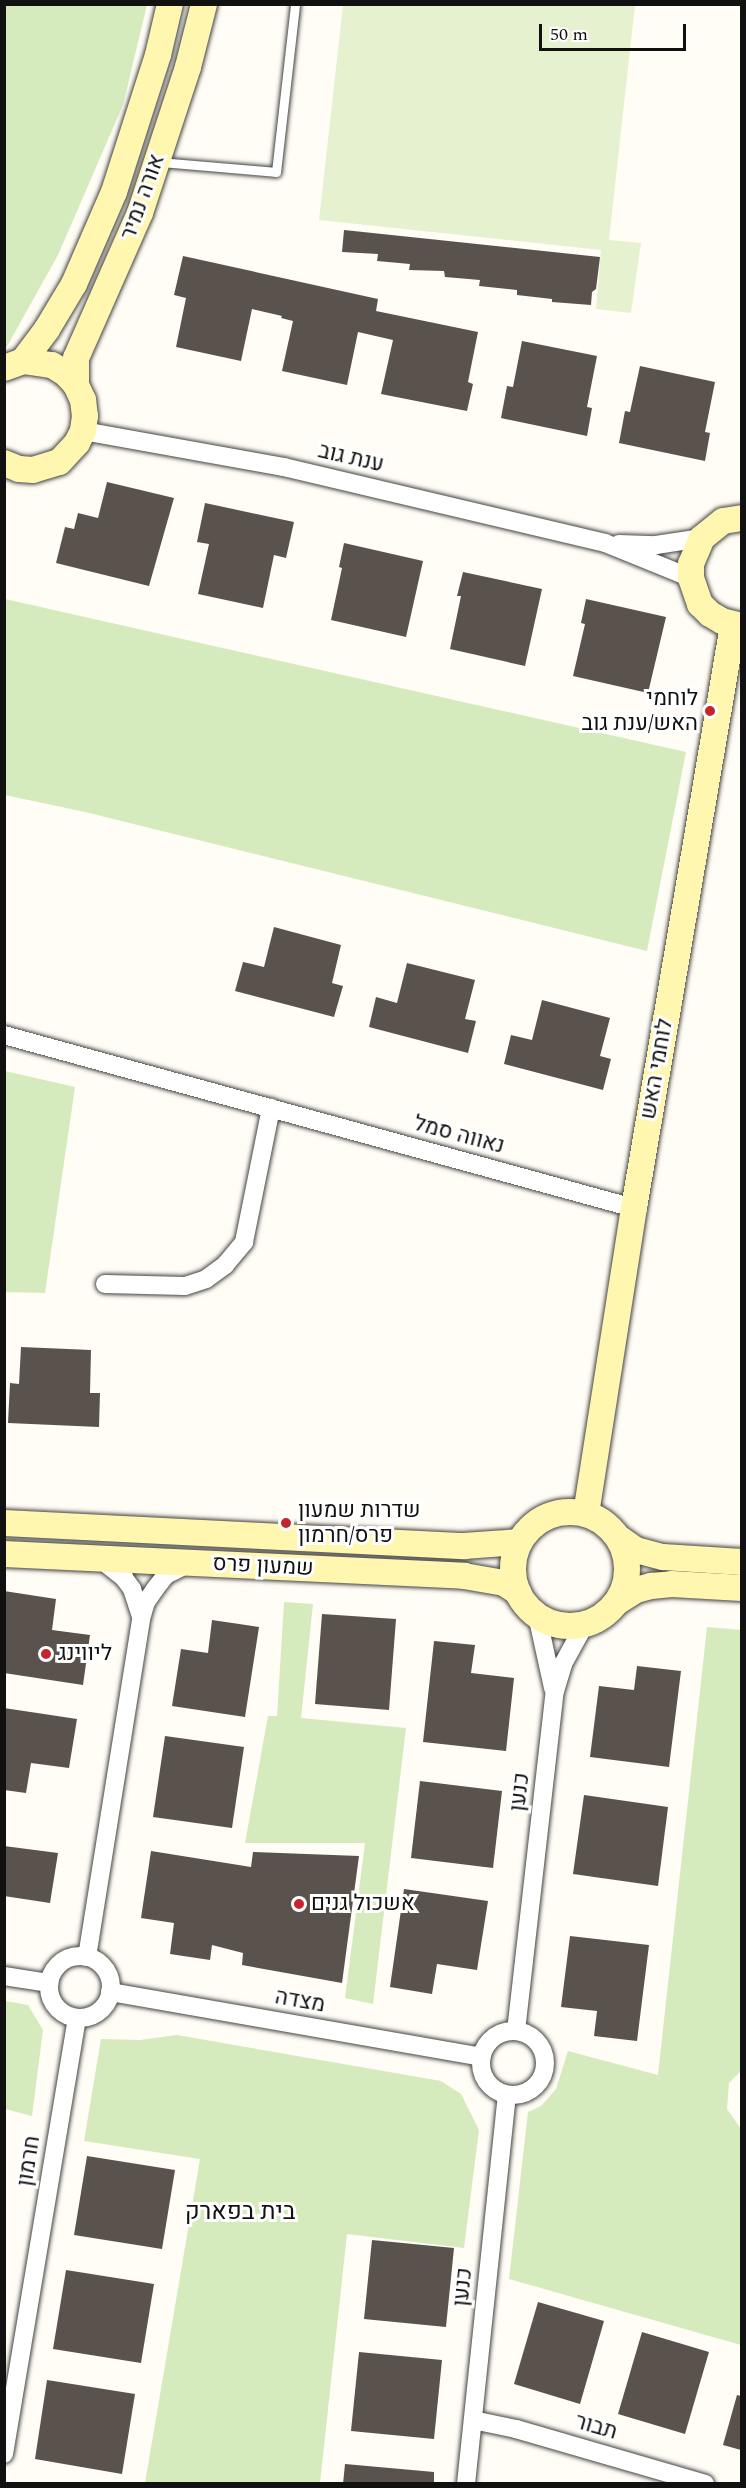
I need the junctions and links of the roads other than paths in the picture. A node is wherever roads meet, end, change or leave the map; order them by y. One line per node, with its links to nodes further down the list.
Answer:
1 (170, 4): 5 (street, אורה נמיר)
2 (204, 4): 4 (street, אורה נמיר)
3 (295, 4): 4 (lane)
4 (157, 161): 6 (street, אורה נמיר)
5 (14, 364): 6 (street)
6 (76, 385): 7 (street)
7 (83, 431): 8 (street); 11 (street, ענת גוב)
8 (9, 471)
9 (741, 518): 10 (street)
10 (702, 538): 11 (street, ענת גוב); 12 (street)
11 (605, 543): 12 (street, ענת גוב)
12 (691, 578): 13 (street)
13 (737, 626): 16 (street, לוחמי האש)
14 (4, 1035): 15 (street, נאווה סמל)
15 (271, 1108): 16 (street, נאווה סמל); 17 (street)
16 (634, 1208): 18 (street, לוחמי האש)
17 (105, 1284)
18 (586, 1514): 20 (street); 21 (street)
19 (4, 1523): 21 (street, שמעון פרס)
20 (620, 1539): 24 (street); 28 (street)
21 (520, 1542): 27 (street)
22 (4, 1554): 23 (street, שמעון פרס)
23 (100, 1559): 25 (street, שמעון פרס); 30 (street)
24 (741, 1562)
25 (190, 1563): 27 (street, שמעון פרס); 30 (street)
26 (741, 1588): 28 (street)
27 (518, 1592): 29 (street)
28 (617, 1602): 31 (street)
29 (537, 1615): 31 (street); 32 (street, כנען)
30 (141, 1619): 33 (street)
31 (585, 1624): 32 (street, כנען)
32 (554, 1702): 38 (street, כנען)
33 (87, 1957): 35 (street); 36 (street)
34 (4, 1976): 35 (street)
35 (49, 1983): 37 (street)
36 (110, 1992): 37 (street); 39 (street, מצדה)
37 (76, 2018): 42 (street, חרמון)
38 (516, 2031): 39 (street); 40 (street)
39 (481, 2057): 40 (street)
40 (507, 2095): 41 (street, כנען)
41 (473, 2421): 43 (street, כנען); 44 (street, תבור)
42 (4, 2454)
43 (465, 2484)
44 (705, 2484)

